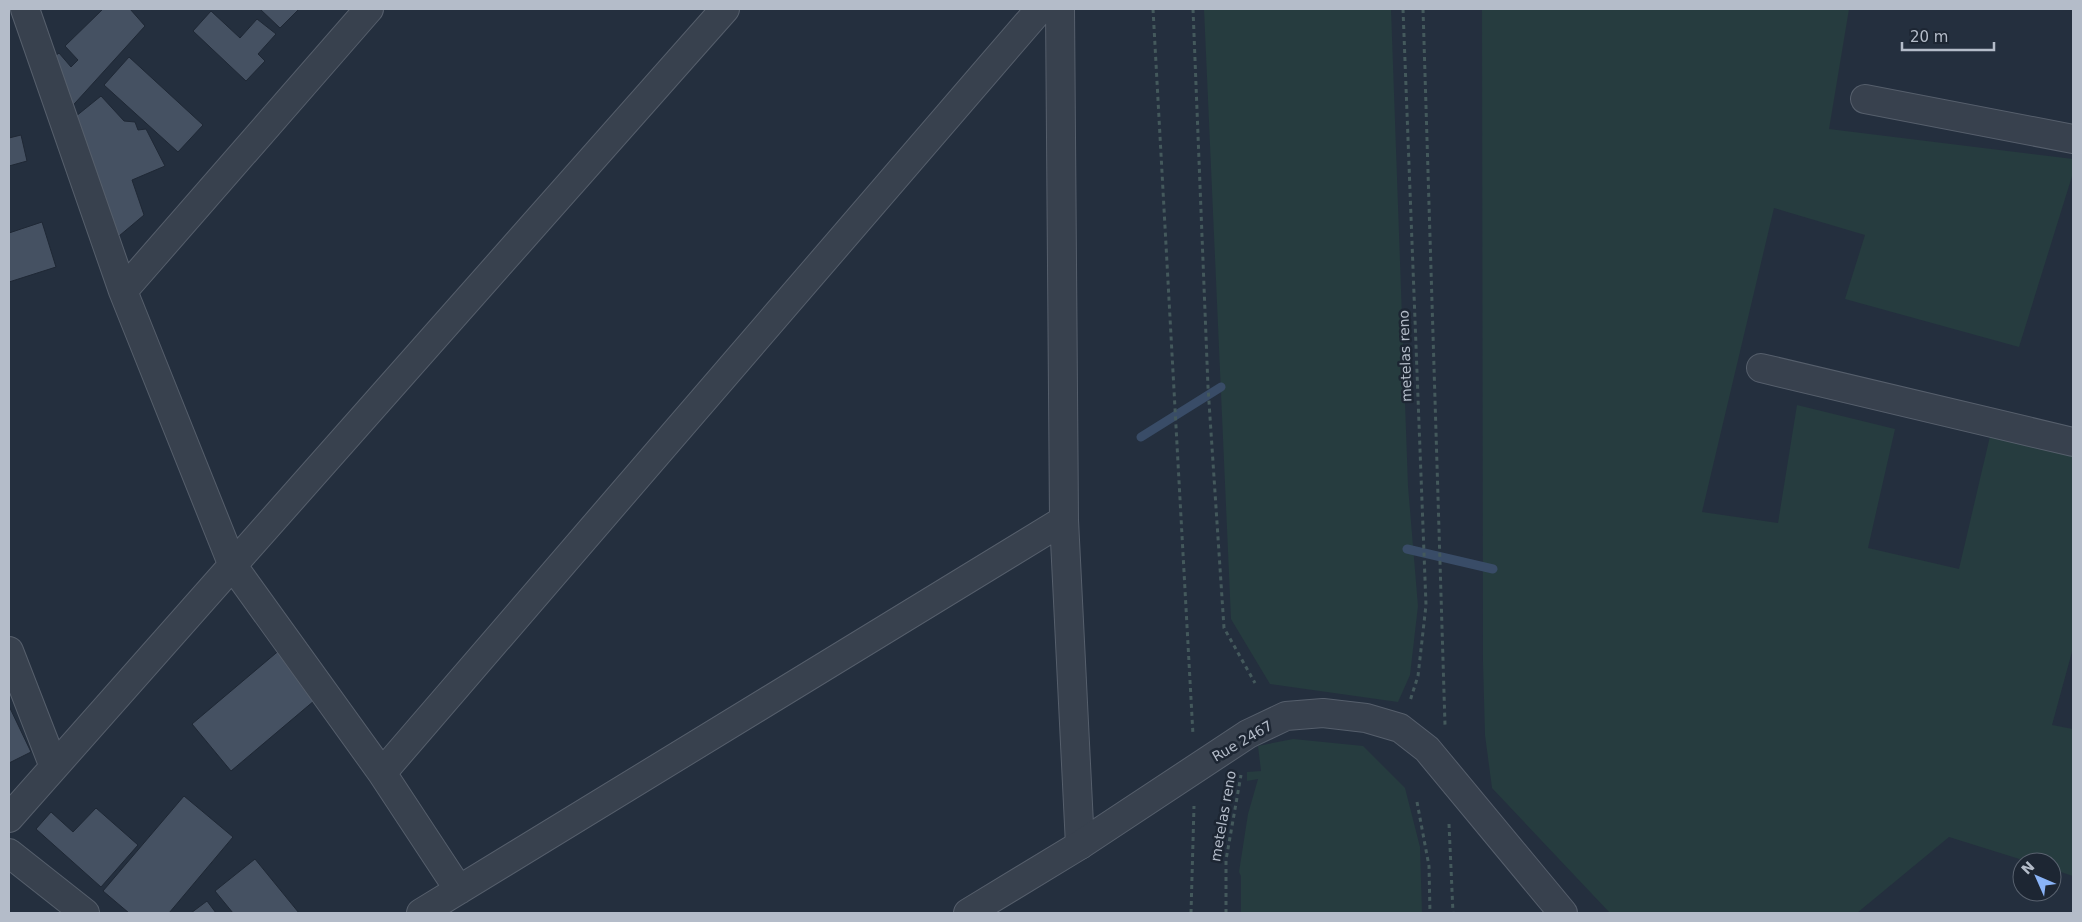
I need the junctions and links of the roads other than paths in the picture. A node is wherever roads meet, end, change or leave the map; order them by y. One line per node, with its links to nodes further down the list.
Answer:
1 (25, 9): 8 (street)
2 (369, 9): 8 (street)
3 (725, 9): 12 (street)
4 (1040, 9): 15 (street)
5 (1060, 9): 11 (street)
6 (1866, 99): 7 (street)
7 (2073, 139)
8 (123, 292): 12 (street)
9 (1761, 368): 10 (street)
10 (2073, 442)
11 (1064, 520): 17 (street); 19 (street)
12 (234, 566): 14 (street); 15 (street)
13 (9, 651): 14 (street)
14 (54, 767): 16 (street)
15 (382, 773): 19 (street)
16 (9, 818)
17 (1080, 845): 22 (street, Rue 2467); 23 (street, Rue 2467)
18 (9, 853): 20 (street)
19 (460, 890): 21 (street)
20 (85, 913)
21 (421, 913)
22 (968, 913)
23 (1563, 913)

